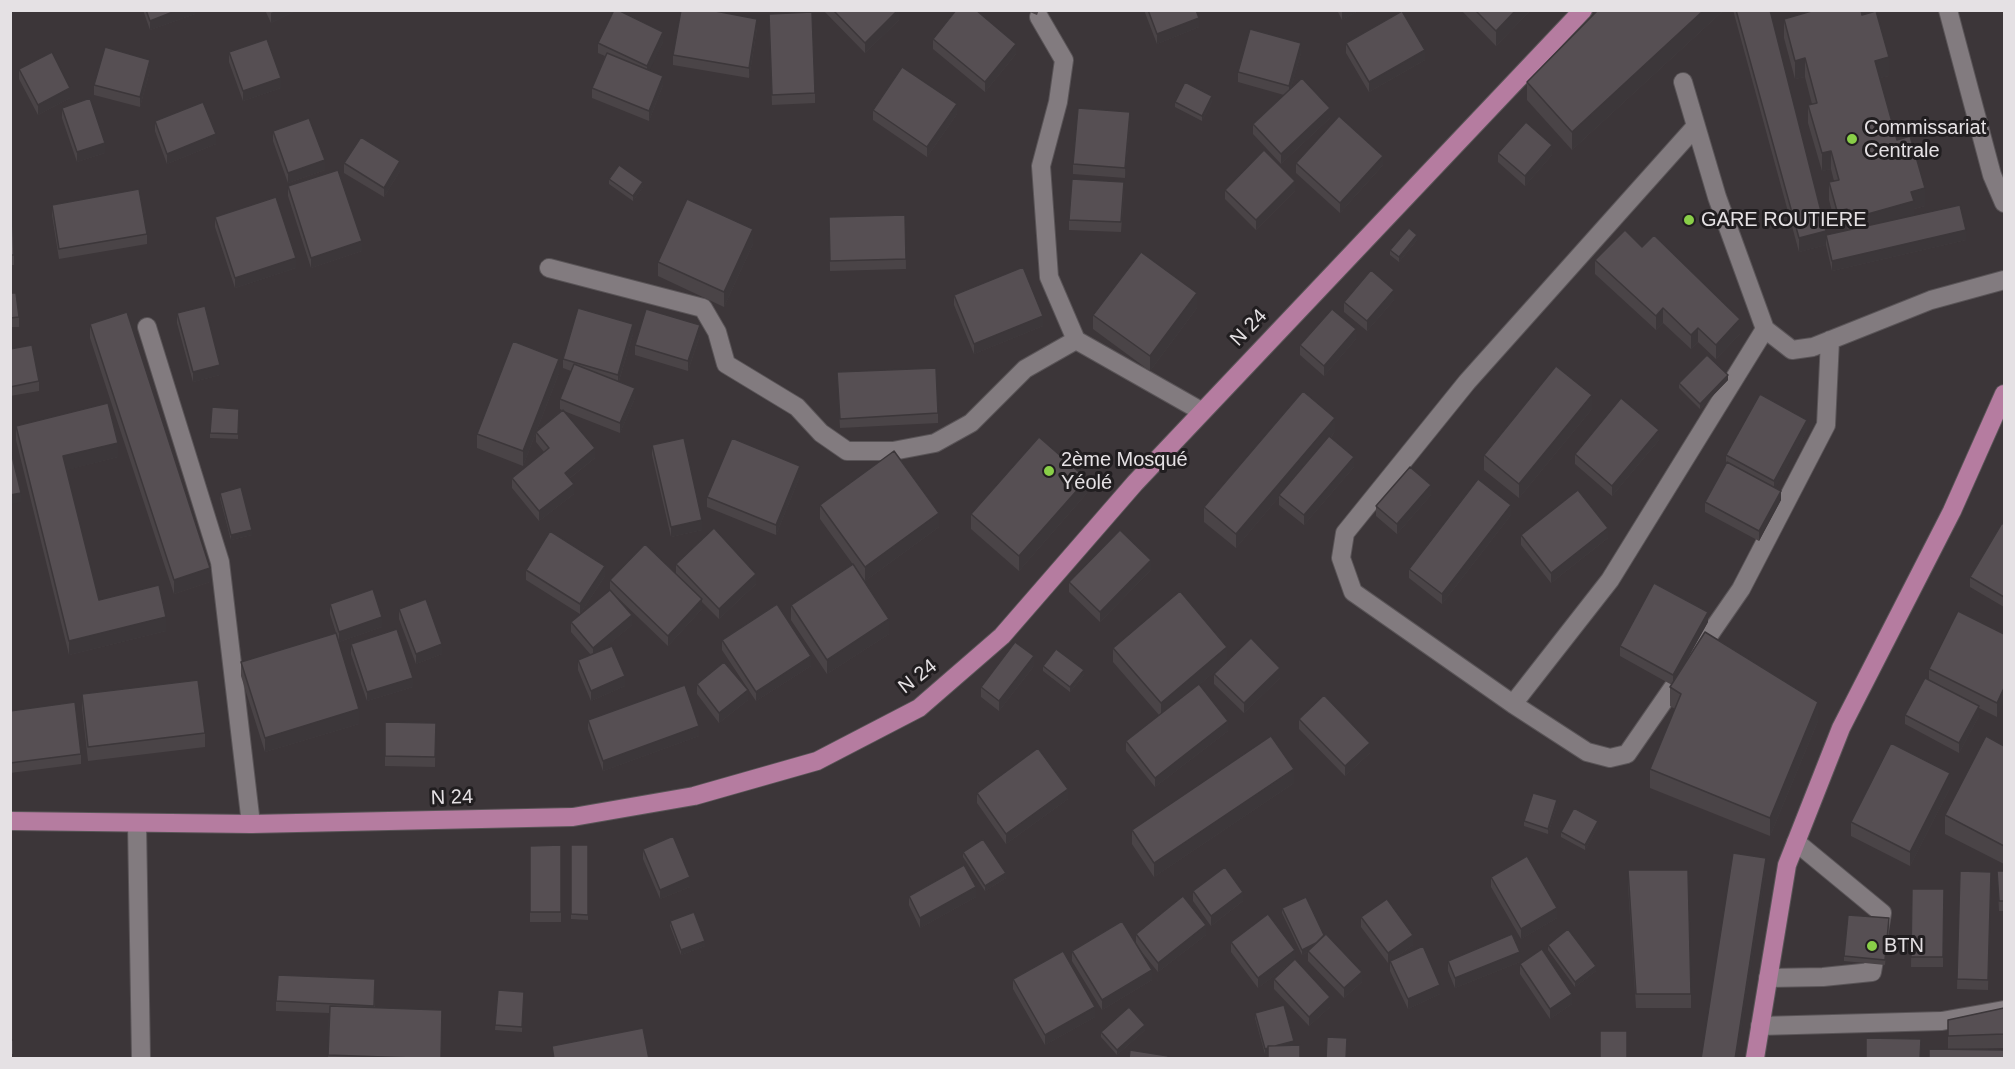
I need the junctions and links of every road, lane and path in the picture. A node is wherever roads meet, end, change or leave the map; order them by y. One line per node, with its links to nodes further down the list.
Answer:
1 (1583, 10): 15 (main road, N 24)
2 (1948, 10): 6 (street)
3 (1039, 17): 12 (street)
4 (1683, 82): 5 (street)
5 (1696, 126): 11 (street); 16 (street)
6 (1998, 176): 7 (street)
7 (2004, 203)
8 (549, 268): 12 (street)
9 (2004, 280): 13 (street)
10 (147, 327): 19 (street)
11 (1765, 329): 13 (street); 16 (street)
12 (1076, 340): 15 (street)
13 (1830, 340): 16 (street)
14 (2004, 394): 20 (main road)
15 (1201, 411): 19 (main road, N 24)
16 (1513, 704)
17 (10, 822): 18 (main road, N 24)
18 (137, 824): 19 (main road, N 24); 28 (street)
19 (251, 824)
20 (1796, 842): 21 (street); 25 (main road)
21 (1864, 899): 22 (street); 24 (street)
22 (1861, 920)
23 (1855, 952): 24 (street)
24 (1851, 974): 25 (street)
25 (1768, 978): 27 (main road)
26 (2004, 1010): 27 (street)
27 (1760, 1026): 29 (main road)
28 (141, 1059)
29 (1755, 1059)

